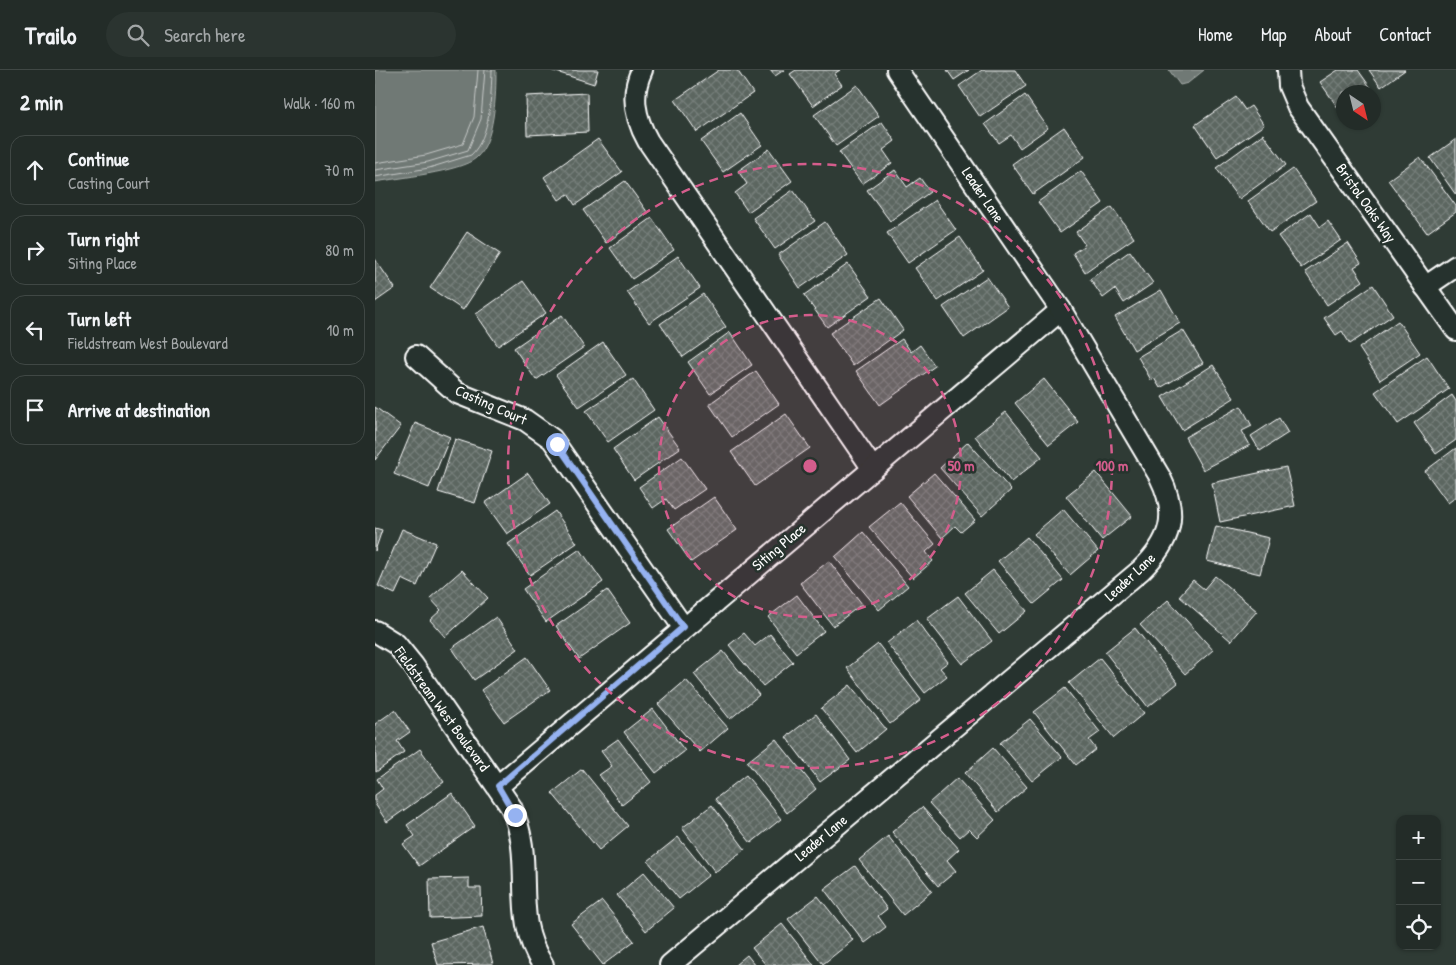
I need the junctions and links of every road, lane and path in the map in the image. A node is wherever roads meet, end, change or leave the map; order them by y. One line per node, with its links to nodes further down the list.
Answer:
1 (642, 70): 9 (street)
2 (897, 70): 6 (street, Leader Lane)
3 (1288, 70): 5 (street, Bristol Oaks Way)
4 (1456, 266): 5 (street)
5 (1425, 287): 7 (street, Bristol Oaks Way)
6 (1061, 310): 9 (street, Siting Place); 14 (street, Leader Lane)
7 (1456, 330)
8 (417, 356): 10 (street, Casting Court)
9 (873, 469): 10 (street, Siting Place)
10 (683, 627): 12 (street, Siting Place)
11 (375, 631): 12 (street, Fieldstream West Boulevard)
12 (498, 786): 13 (street, Fieldstream West Boulevard)
13 (543, 965)
14 (670, 965)

